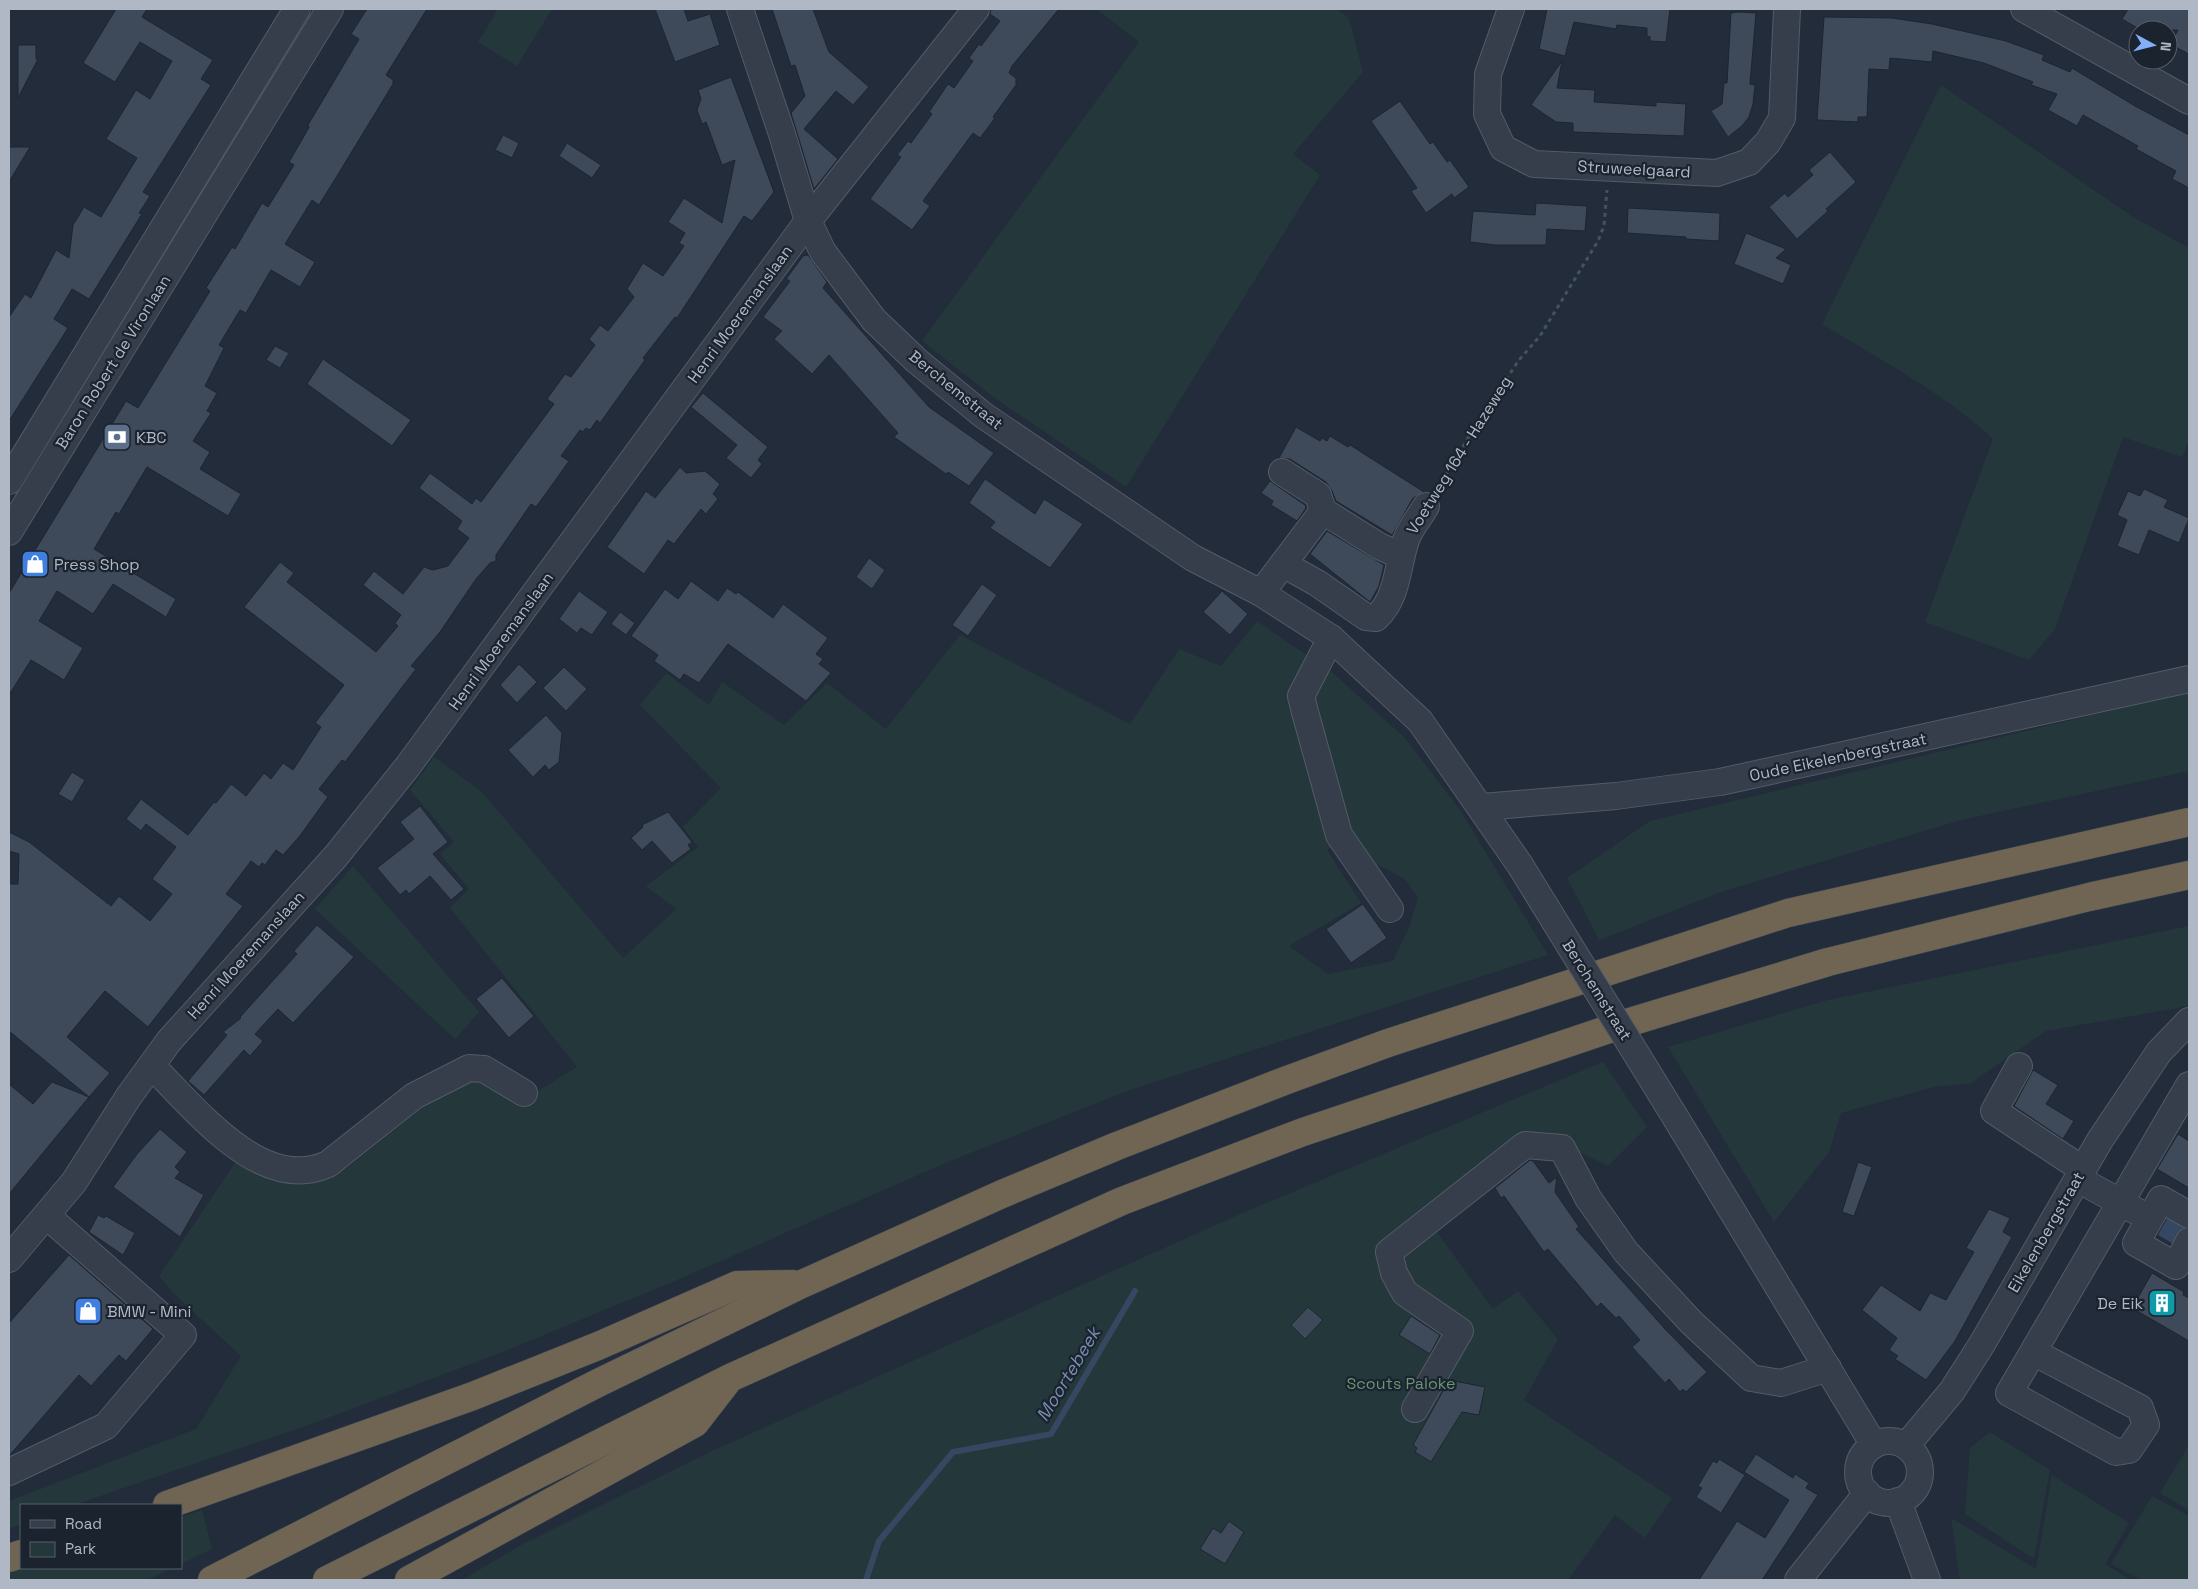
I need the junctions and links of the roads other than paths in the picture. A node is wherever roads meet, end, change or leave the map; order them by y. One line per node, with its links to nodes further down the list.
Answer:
1 (297, 9): 11 (street, Baron Robert de Vironlaan)
2 (330, 9): 12 (street, Baron Robert de Vironlaan)
3 (740, 9): 13 (street, Berchemstraat)
4 (976, 9): 13 (street, Henri Moeremanslaan)
5 (1511, 9): 6 (street, Struweelgaard)
6 (1787, 9)
7 (2024, 9): 9 (street)
8 (2055, 9): 9 (street)
9 (2082, 40): 10 (street)
10 (2189, 101)
11 (195, 177): 12 (street); 15 (street, Baron Robert de Vironlaan)
12 (218, 192): 18 (street, Baron Robert de Vironlaan)
13 (808, 221): 21 (street, Berchemstraat); 29 (street, Henri Moeremanslaan)
14 (1282, 472): 17 (street)
15 (9, 482)
16 (1426, 506): 19 (street, Voetweg 164 - Hazeweg)
17 (1323, 511): 19 (street); 20 (street)
18 (9, 532)
19 (1402, 556): 20 (street, Voetweg 164 - Hazeweg)
20 (1283, 564): 21 (street)
21 (1261, 593): 22 (street, Berchemstraat)
22 (1331, 638): 24 (street, Berchemstraat); 27 (street)
23 (2189, 679): 24 (street, Oude Eikelenbergstraat)
24 (1482, 807): 42 (street, Berchemstraat, bridge)
25 (2189, 822): 40 (highway)
26 (2189, 875): 43 (highway)
27 (1390, 909)
28 (2189, 1021): 33 (street, Eikelenbergstraat)
29 (152, 1066): 32 (street); 36 (street, Henri Moeremanslaan)
30 (2019, 1066): 33 (street)
31 (2189, 1085): 34 (street)
32 (524, 1093)
33 (2080, 1174): 34 (street); 46 (street, Eikelenbergstraat)
34 (2121, 1202): 37 (street); 41 (street)
35 (2189, 1214): 37 (street)
36 (47, 1216): 39 (street, Henri Moeremanslaan); 47 (street)
37 (2150, 1218): 38 (street)
38 (2189, 1241)
39 (9, 1259)
40 (802, 1284): 50 (highway); 51 (highway)
41 (2033, 1352): 41 (street)
42 (1828, 1368): 44 (street); 45 (street, Berchemstraat)
43 (730, 1378): 52 (highway); 53 (highway)
44 (1415, 1409)
45 (1874, 1445): 46 (street); 48 (street)
46 (1906, 1446): 49 (street)
47 (9, 1472)
48 (1867, 1493): 49 (street); 54 (street)
49 (1898, 1501): 55 (street)
50 (170, 1504)
51 (212, 1580)
52 (327, 1580)
53 (409, 1580)
54 (1798, 1580)
55 (1927, 1580)

